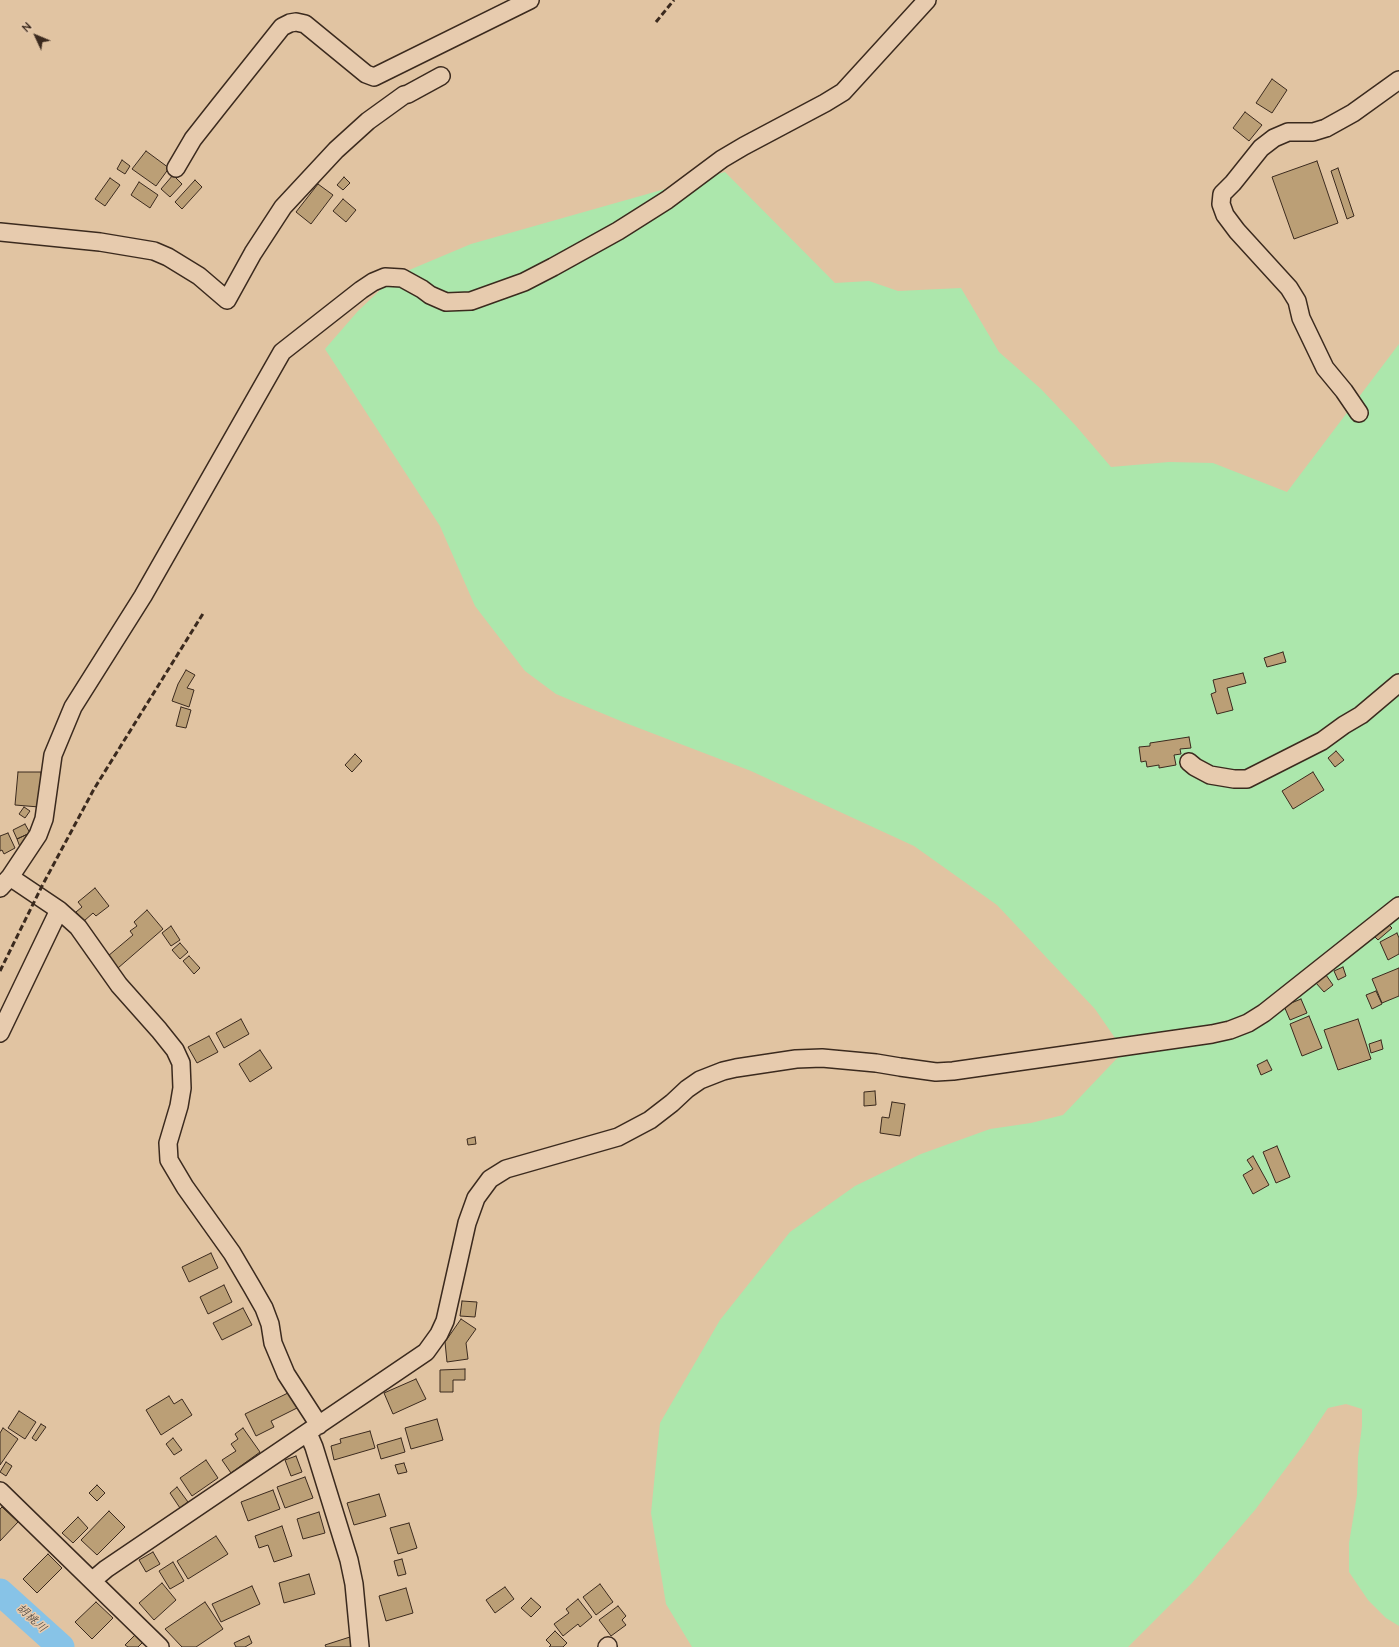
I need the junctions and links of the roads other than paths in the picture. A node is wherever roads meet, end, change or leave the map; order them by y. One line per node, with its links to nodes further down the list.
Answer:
1 (530, 0): 5 (street)
2 (927, 0): 10 (street)
3 (441, 76): 6 (street)
4 (1399, 80): 7 (street)
5 (176, 168)
6 (0, 232)
7 (1359, 413)
8 (1399, 683): 9 (street)
9 (1189, 762)
10 (5, 883): 12 (street)
11 (1399, 906): 14 (street)
12 (59, 910): 13 (street); 14 (street)
13 (0, 1033)
14 (314, 1429): 16 (street); 18 (street)
15 (0, 1491): 16 (street)
16 (93, 1580): 17 (street)
17 (154, 1645)
18 (360, 1647)

